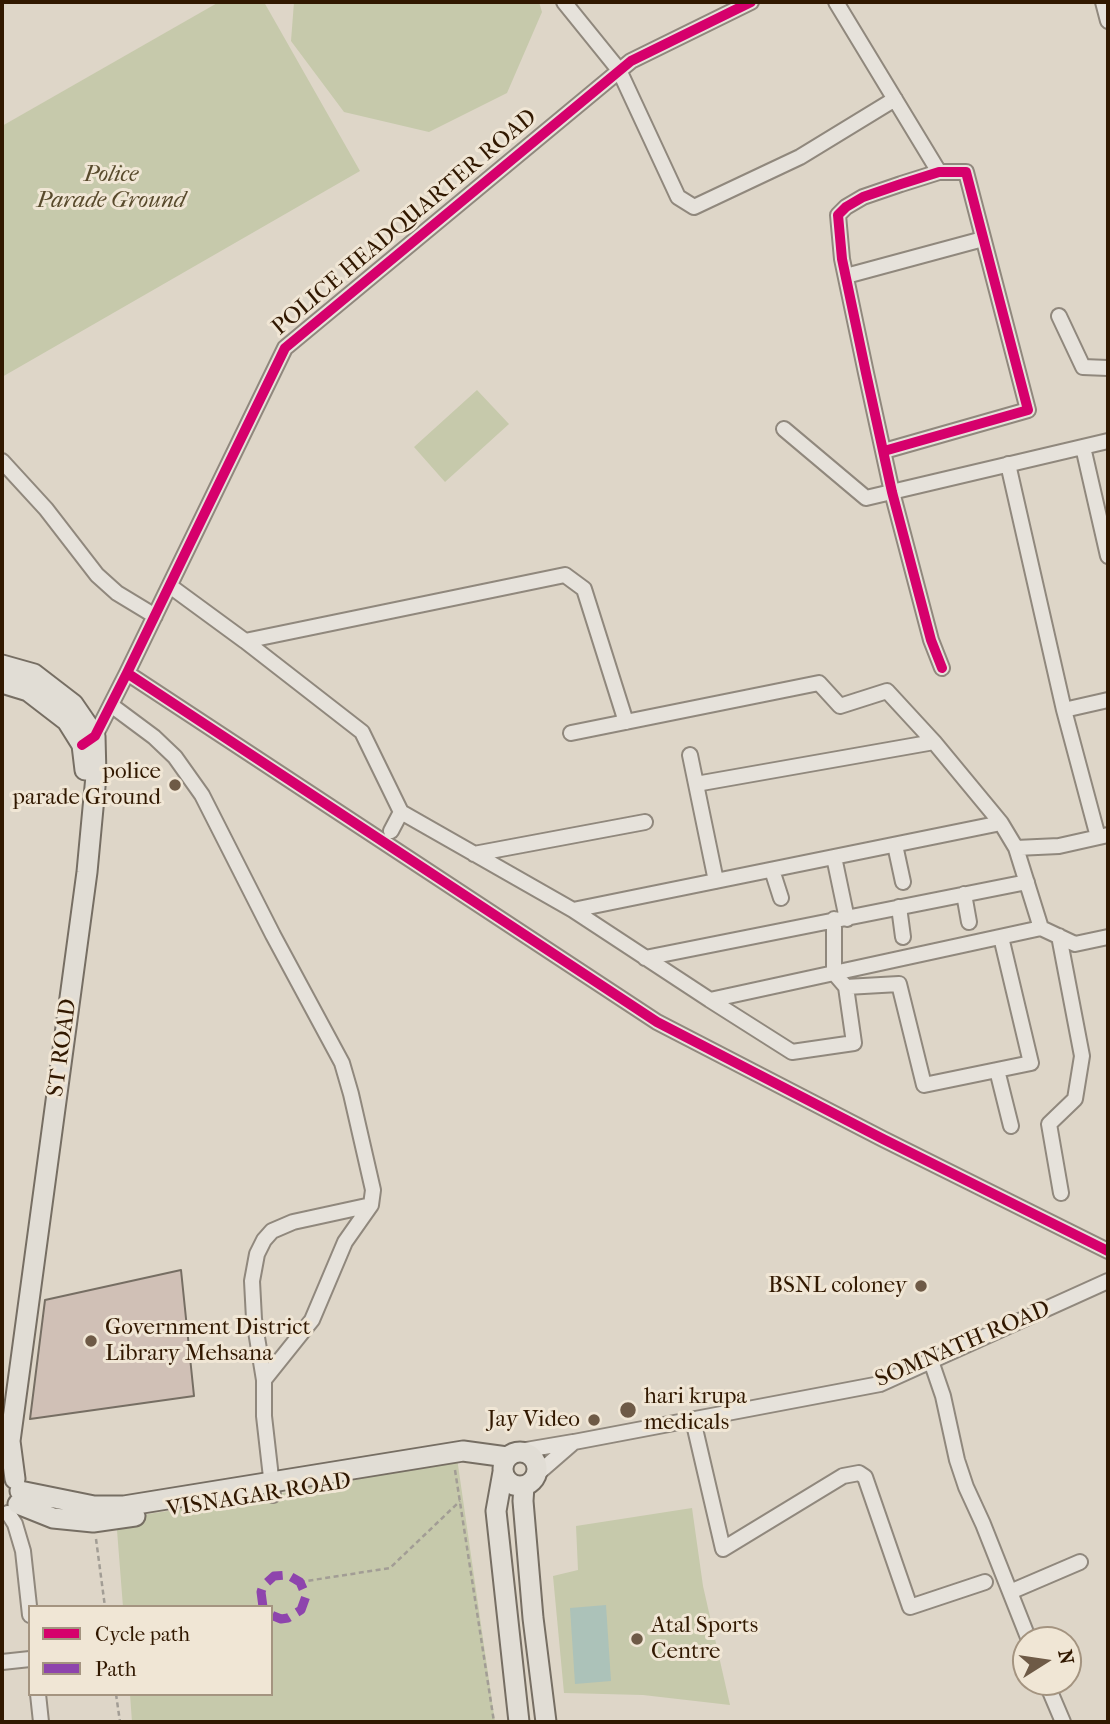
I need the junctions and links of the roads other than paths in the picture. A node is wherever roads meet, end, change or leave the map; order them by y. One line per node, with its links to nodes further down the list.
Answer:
1 (751, 2): 6 (street, POLICE HEADQUARTER ROAD)
2 (836, 2): 7 (street)
3 (1103, 2): 5 (street)
4 (569, 3): 6 (street)
5 (1108, 21)
6 (619, 70): 7 (street); 21 (street, POLICE HEADQUARTER ROAD)
7 (895, 99): 8 (street)
8 (939, 172): 9 (street); 10 (street)
9 (984, 239): 10 (street); 16 (street)
10 (846, 276): 16 (street)
11 (1059, 316): 12 (street)
12 (1108, 368)
13 (785, 429): 19 (street)
14 (1108, 441): 15 (street)
15 (1083, 447): 18 (street); 20 (street)
16 (884, 452): 19 (street)
17 (2, 461): 22 (street)
18 (1008, 464): 19 (street); 30 (street)
19 (892, 492): 25 (street)
20 (1108, 556)
21 (170, 586): 22 (street, POLICE HEADQUARTER ROAD); 23 (street)
22 (155, 616): 26 (street, POLICE HEADQUARTER ROAD)
23 (245, 641): 31 (street); 37 (street)
24 (2, 664): 33 (main road, ST ROAD)
25 (942, 668)
26 (127, 673): 29 (street, POLICE HEADQUARTER ROAD); 69 (street)
27 (2, 683): 33 (main road, ST ROAD)
28 (1108, 700): 30 (street)
29 (111, 705): 33 (street, POLICE HEADQUARTER ROAD); 68 (street)
30 (1064, 710): 41 (street)
31 (626, 722): 32 (street); 34 (street)
32 (571, 733)
33 (88, 741): 74 (main road, ST ROAD); 79 (main road, ST ROAD)
34 (934, 742): 36 (street); 39 (street)
35 (690, 755): 36 (street)
36 (696, 784): 47 (street)
37 (401, 812): 40 (street); 44 (street)
38 (645, 822): 44 (street)
39 (1001, 823): 42 (street); 43 (street)
40 (391, 831)
41 (1103, 836): 43 (street)
42 (895, 845): 45 (street); 48 (street)
43 (1016, 848): 49 (street)
44 (474, 854): 53 (street)
45 (834, 857): 46 (street); 54 (street)
46 (772, 870): 47 (street); 51 (street)
47 (716, 881): 53 (street)
48 (904, 881)
49 (1027, 882): 50 (street); 56 (street)
50 (964, 894): 52 (street); 55 (street)
51 (781, 898)
52 (899, 907): 54 (street); 58 (street)
53 (573, 911): 61 (street)
54 (841, 919): 61 (street); 62 (street)
55 (969, 922)
56 (1041, 928): 57 (street); 59 (street)
57 (1059, 936): 60 (street); 67 (street)
58 (904, 937)
59 (1000, 937): 62 (street); 65 (street)
60 (1108, 937)
61 (645, 958): 64 (street)
62 (834, 973): 63 (street); 64 (street)
63 (846, 987): 64 (street); 65 (street)
64 (710, 1000)
65 (997, 1070): 66 (street)
66 (1011, 1126)
67 (1061, 1193)
68 (371, 1205): 72 (street); 72 (street)
69 (1108, 1251)
70 (1108, 1281): 71 (street, SOMNATH ROAD)
71 (931, 1361): 73 (street, SOMNATH ROAD); 82 (street)
72 (264, 1380): 78 (street)
73 (693, 1420): 75 (street, SOMNATH ROAD); 81 (street)
74 (2, 1431)
75 (575, 1442): 76 (street); 77 (street, SOMNATH ROAD)
76 (508, 1462): 77 (main road); 77 (main road); 78 (main road, VISNAGAR ROAD); 78 (main road); 90 (main road)
77 (530, 1480): 91 (main road)
78 (272, 1488): 79 (main road); 79 (main road, VISNAGAR ROAD)
79 (11, 1496): 83 (street)
80 (1080, 1562): 82 (street)
81 (985, 1582)
82 (1010, 1592): 84 (street)
83 (29, 1605)
84 (1023, 1626)
85 (28, 1659): 86 (street)
86 (2, 1662)
87 (38, 1696): 89 (street)
88 (1052, 1696): 92 (street)
89 (41, 1722)
90 (519, 1722)
91 (546, 1722)
92 (1063, 1722)

